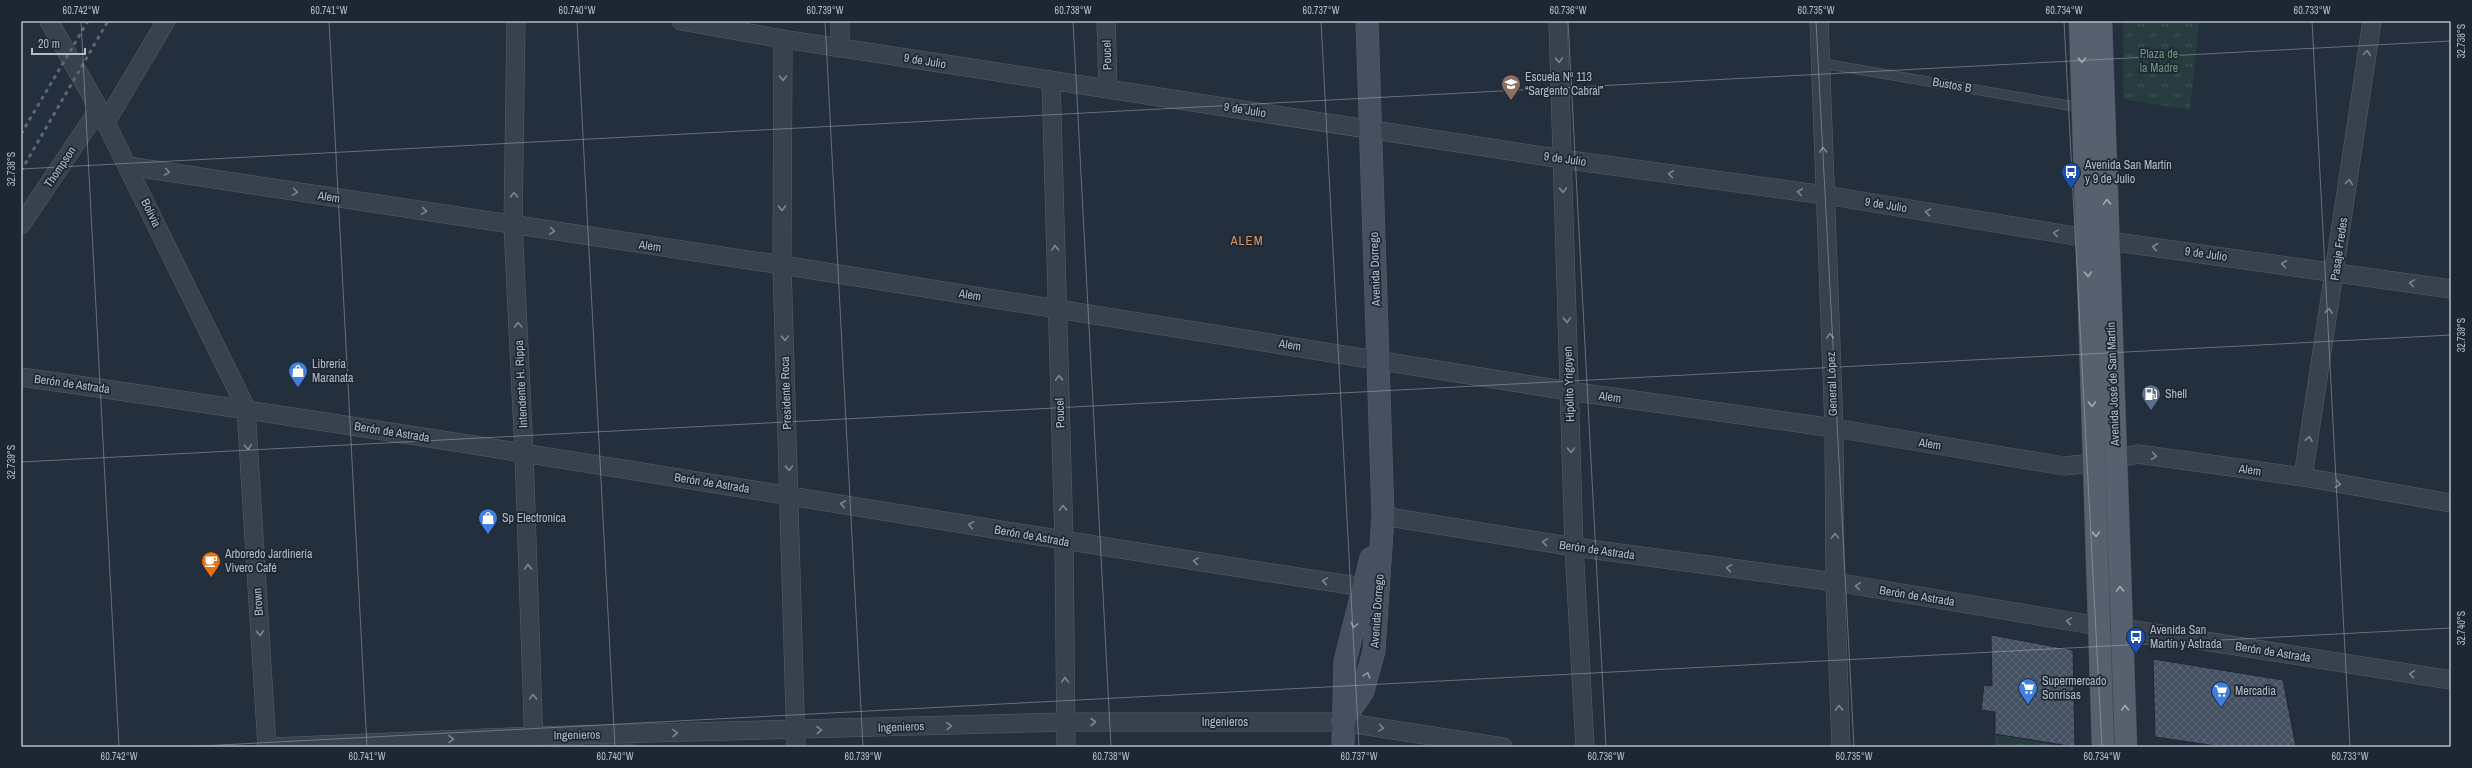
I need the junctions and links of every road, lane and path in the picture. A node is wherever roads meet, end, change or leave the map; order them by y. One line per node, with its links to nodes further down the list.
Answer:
1 (49, 21): 19 (street, Bolivia)
2 (166, 21): 19 (street, Thompson)
3 (516, 21): 25 (street, Intendente H. Rippa, one-way to 3)
4 (681, 21): 13 (street, 9 de Julio)
5 (840, 21): 14 (street)
6 (1106, 21): 17 (street, Poucel)
7 (1367, 21): 20 (main road, Avenida Dorrego)
8 (1558, 21): 21 (street, Hipólito Yrigoyen, one-way to 21)
9 (1819, 21): 15 (street, General López)
10 (2080, 21): 18 (main road, Avenida José de San Martín, one-way to 18)
11 (2101, 21): 27 (main road, Avenida José de San Martín, one-way to 11)
12 (2372, 21): 29 (street, Pasaje Fredes, one-way to 12)
13 (783, 39): 14 (street, 9 de Julio); 28 (street, Presidente Roca, one-way to 28)
14 (840, 48): 16 (street, 9 de Julio)
15 (1820, 63): 18 (lane, Bustos B); 23 (street, General López, one-way to 15)
16 (1051, 80): 17 (street, 9 de Julio); 31 (street, Poucel, one-way to 16)
17 (1108, 88): 20 (street, 9 de Julio)
18 (2083, 108): 26 (main road, Avenida José de San Martín)
19 (103, 115): 22 (street, Bolivia); 24 (street, Thompson)
20 (1370, 129): 21 (street, 9 de Julio); 32 (main road, Avenida Dorrego)
21 (1562, 159): 23 (street, 9 de Julio, one-way to 21); 34 (street, Hipólito Yrigoyen, one-way to 34)
22 (128, 166): 25 (street, Alem, one-way to 25); 35 (street, Bolivia)
23 (1825, 195): 26 (street, 9 de Julio, one-way to 23); 36 (street, General López, one-way to 23)
24 (21, 225)
25 (513, 225): 28 (street, Alem, one-way to 28); 37 (street, Intendente H. Rippa, one-way to 25)
26 (2087, 238): 27 (street, 9 de Julio); 39 (main road, Avenida José de San Martín, one-way to 39)
27 (2109, 241): 29 (street, 9 de Julio, one-way to 27); 38 (main road, Avenida José de San Martín)
28 (782, 265): 31 (street, Alem); 41 (street, Presidente Roca, one-way to 41)
29 (2336, 271): 30 (street, 9 de Julio, one-way to 29); 40 (street, Pasaje Fredes, one-way to 29)
30 (2451, 288)
31 (1057, 309): 32 (street, Alem); 44 (street, Poucel, one-way to 31)
32 (1378, 359): 34 (street, Alem); 43 (main road, Avenida Dorrego)
33 (21, 377): 35 (street, Berón de Astrada)
34 (1570, 391): 36 (street, Alem); 45 (street, Hipólito Yrigoyen, one-way to 45)
35 (246, 408): 37 (street, Berón de Astrada); 56 (street, Brown, one-way to 56)
36 (1834, 428): 39 (street, Alem); 46 (street, General López, one-way to 36)
37 (524, 453): 41 (street, Berón de Astrada); 55 (street, Intendente H. Rippa, one-way to 37)
38 (2116, 458): 39 (street, Alem); 40 (street, Alem, one-way to 40); 50 (main road, Avenida José de San Martín, one-way to 38)
39 (2094, 463): 49 (main road, Avenida José de San Martín, one-way to 49)
40 (2303, 478): 42 (street, Alem, one-way to 42)
41 (790, 495): 44 (street, Berón de Astrada, one-way to 41); 54 (street, Presidente Roca)
42 (2451, 503)
43 (1383, 516): 45 (street, Berón de Astrada, one-way to 43); 47 (main road, Avenida Dorrego); 48 (main road, Avenida Dorrego)
44 (1064, 541): 47 (street, Berón de Astrada, one-way to 44); 52 (street, Poucel, one-way to 44)
45 (1574, 547): 46 (street, Berón de Astrada, one-way to 45); 61 (street, Hipólito Yrigoyen)
46 (1835, 582): 49 (street, Berón de Astrada, one-way to 46); 62 (street, General López, one-way to 46)
47 (1363, 587): 48 (street); 53 (main road, Avenida Dorrego, one-way to 53)
48 (1376, 625): 53 (main road, Avenida Dorrego, one-way to 48)
49 (2099, 626): 50 (street, Berón de Astrada); 63 (main road, Avenida José de San Martín)
50 (2122, 628): 51 (street, Berón de Astrada, one-way to 50); 64 (main road, Avenida José de San Martín, one-way to 50)
51 (2451, 680)
52 (1066, 722): 53 (street, Ingenieros, one-way to 53); 54 (street, Ingenieros, one-way to 52); 58 (street, Poucel)
53 (1342, 722): 59 (main road, Avenida Dorrego); 60 (street, Ingenieros, one-way to 60)
54 (796, 739): 55 (street, Ingenieros, one-way to 54)
55 (534, 741): 57 (street, Ingenieros, one-way to 55)
56 (267, 747)
57 (273, 747)
58 (1066, 747)
59 (1343, 747)
60 (1503, 747)
61 (1585, 747)
62 (1841, 747)
63 (2103, 747)
64 (2126, 747)

